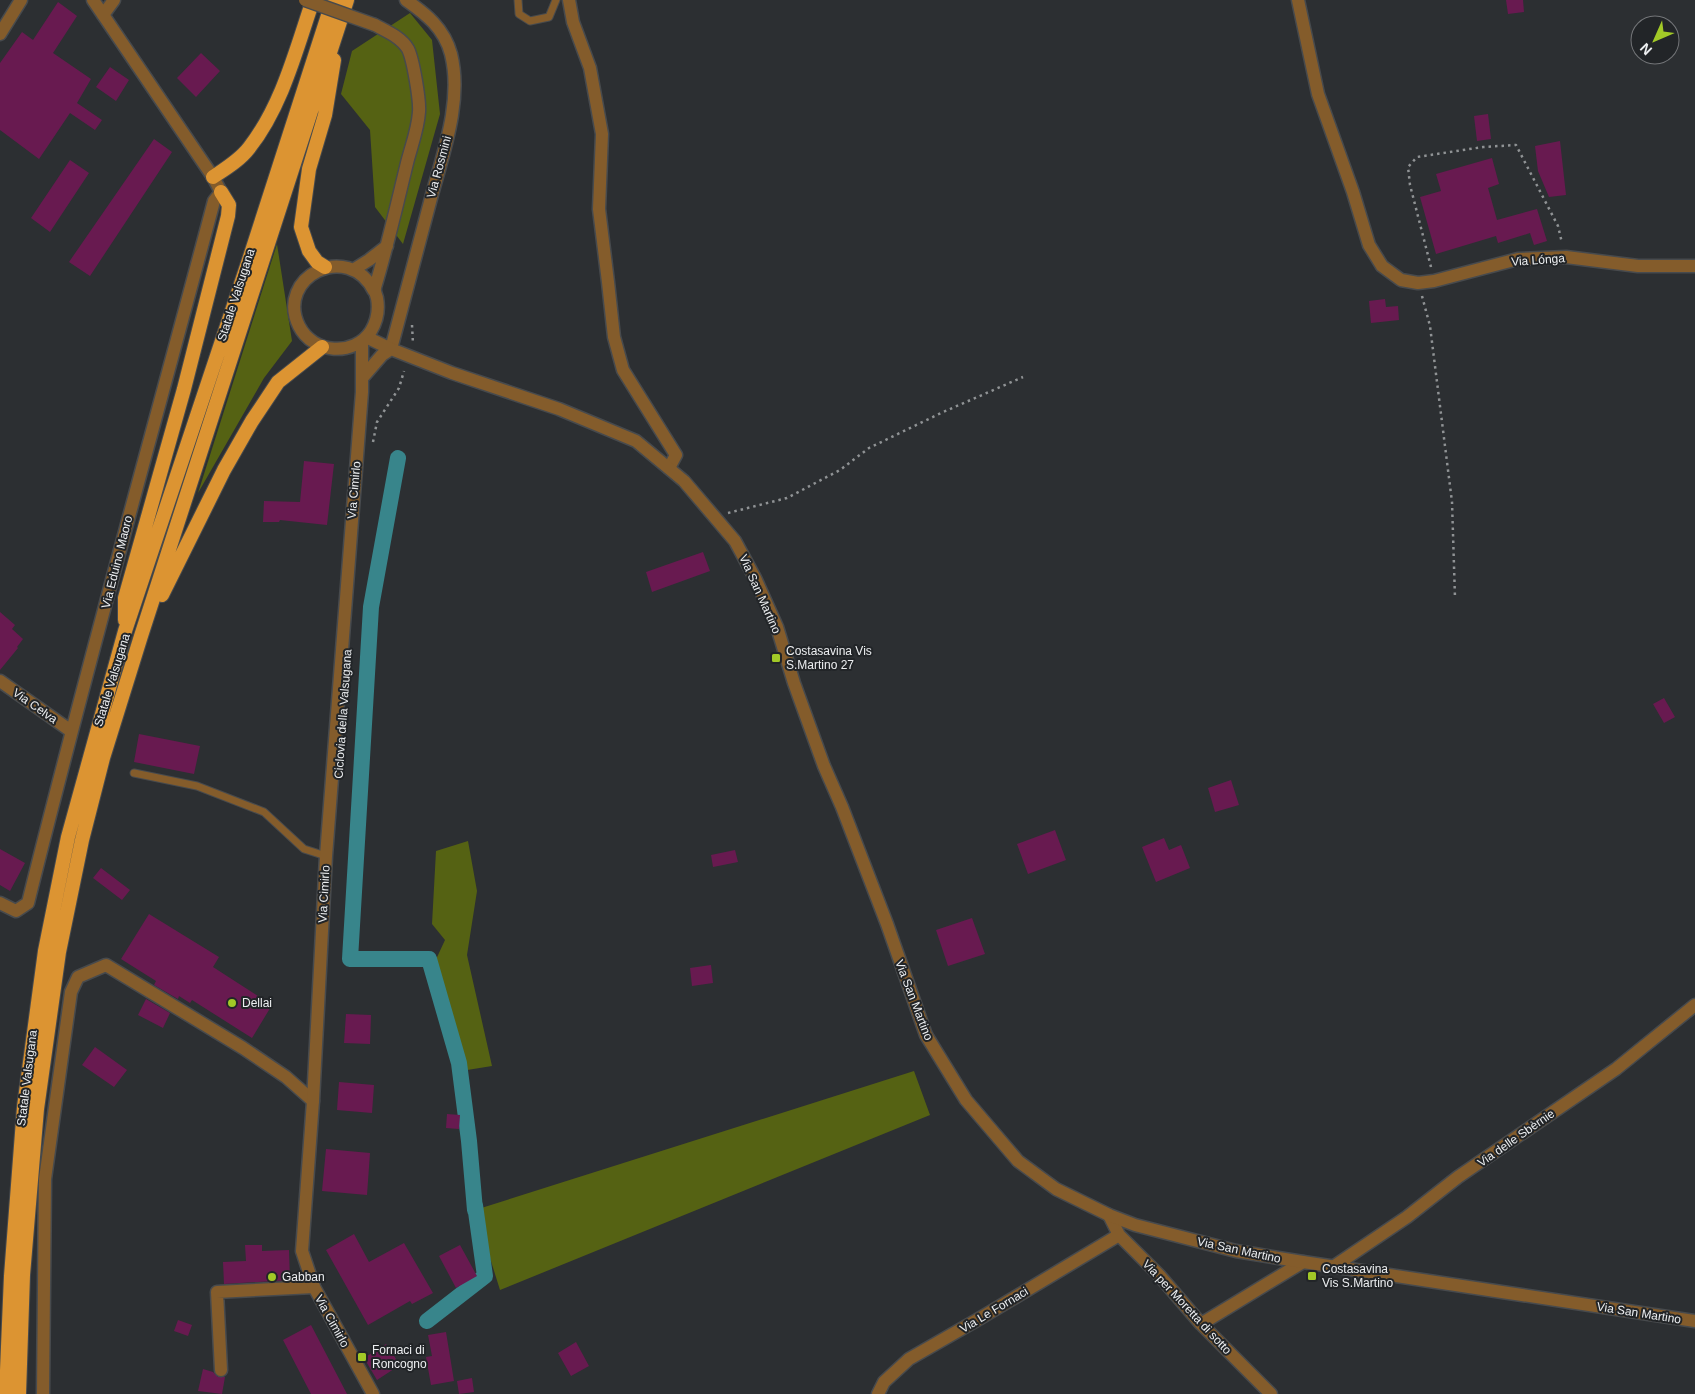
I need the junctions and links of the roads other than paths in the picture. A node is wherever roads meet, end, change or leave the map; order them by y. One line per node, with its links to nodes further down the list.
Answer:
1 (21, 0): 15 (street)
2 (93, 0): 13 (street)
3 (114, 0): 13 (street)
4 (305, 0): 18 (street, bridge)
5 (313, 0): 16 (highway)
6 (333, 0): 29 (highway, Statale Valsugana)
7 (348, 0): 14 (highway, Statale Valsugana)
8 (406, 0): 26 (street, Via Rosmini)
9 (518, 0): 10 (lane)
10 (556, 0)
11 (569, 0): 28 (street)
12 (1298, 0): 19 (street, Via Lónga)
13 (103, 15): 16 (street)
14 (338, 28): 20 (highway); 30 (highway, Statale Valsugana)
15 (0, 34)
16 (213, 178): 17 (street)
17 (221, 192): 29 (highway); 32 (street, Via Eduino Maoro)
18 (387, 246): 21 (street); 22 (street)
19 (1695, 266)
20 (325, 268): 21 (street); 24 (street)
21 (353, 270): 22 (street)
22 (374, 291): 23 (street)
23 (367, 335): 25 (street); 26 (street); 27 (street, Via Cimirlo)
24 (322, 347): 25 (street); 30 (highway)
25 (346, 348): 27 (street)
26 (391, 349): 27 (street); 28 (street, Via San Martino)
27 (363, 377): 34 (street, Via Cimirlo)
28 (669, 468): 38 (street, Via San Martino)
29 (125, 631): 46 (highway, Statale Valsugana)
30 (141, 636): 47 (highway, Statale Valsugana)
31 (0, 681): 32 (street, Via Celva)
32 (70, 731): 35 (street, Via Eduino Maoro)
33 (134, 773): 34 (lane)
34 (326, 856): 37 (street, Via Cimirlo)
35 (0, 903)
36 (1695, 1005): 41 (street, Via delle Sbèrnie)
37 (314, 1101): 42 (street, Via Cimirlo); 48 (street)
38 (1109, 1215): 39 (street, Via per Moretta di sotto); 40 (street, Via San Martino)
39 (1119, 1235): 44 (street, Via per Moretta di sotto); 50 (street, Via Le Fornaci)
40 (1303, 1262): 41 (street, Via San Martino); 44 (street)
41 (1333, 1266): 43 (street, Via San Martino)
42 (314, 1287): 45 (street); 49 (street, Via Cimirlo)
43 (1695, 1321)
44 (1201, 1324): 51 (street, Via per Moretta di sotto)
45 (221, 1370)
46 (6, 1394)
47 (19, 1394)
48 (43, 1394)
49 (373, 1394)
50 (878, 1394)
51 (1271, 1394)

